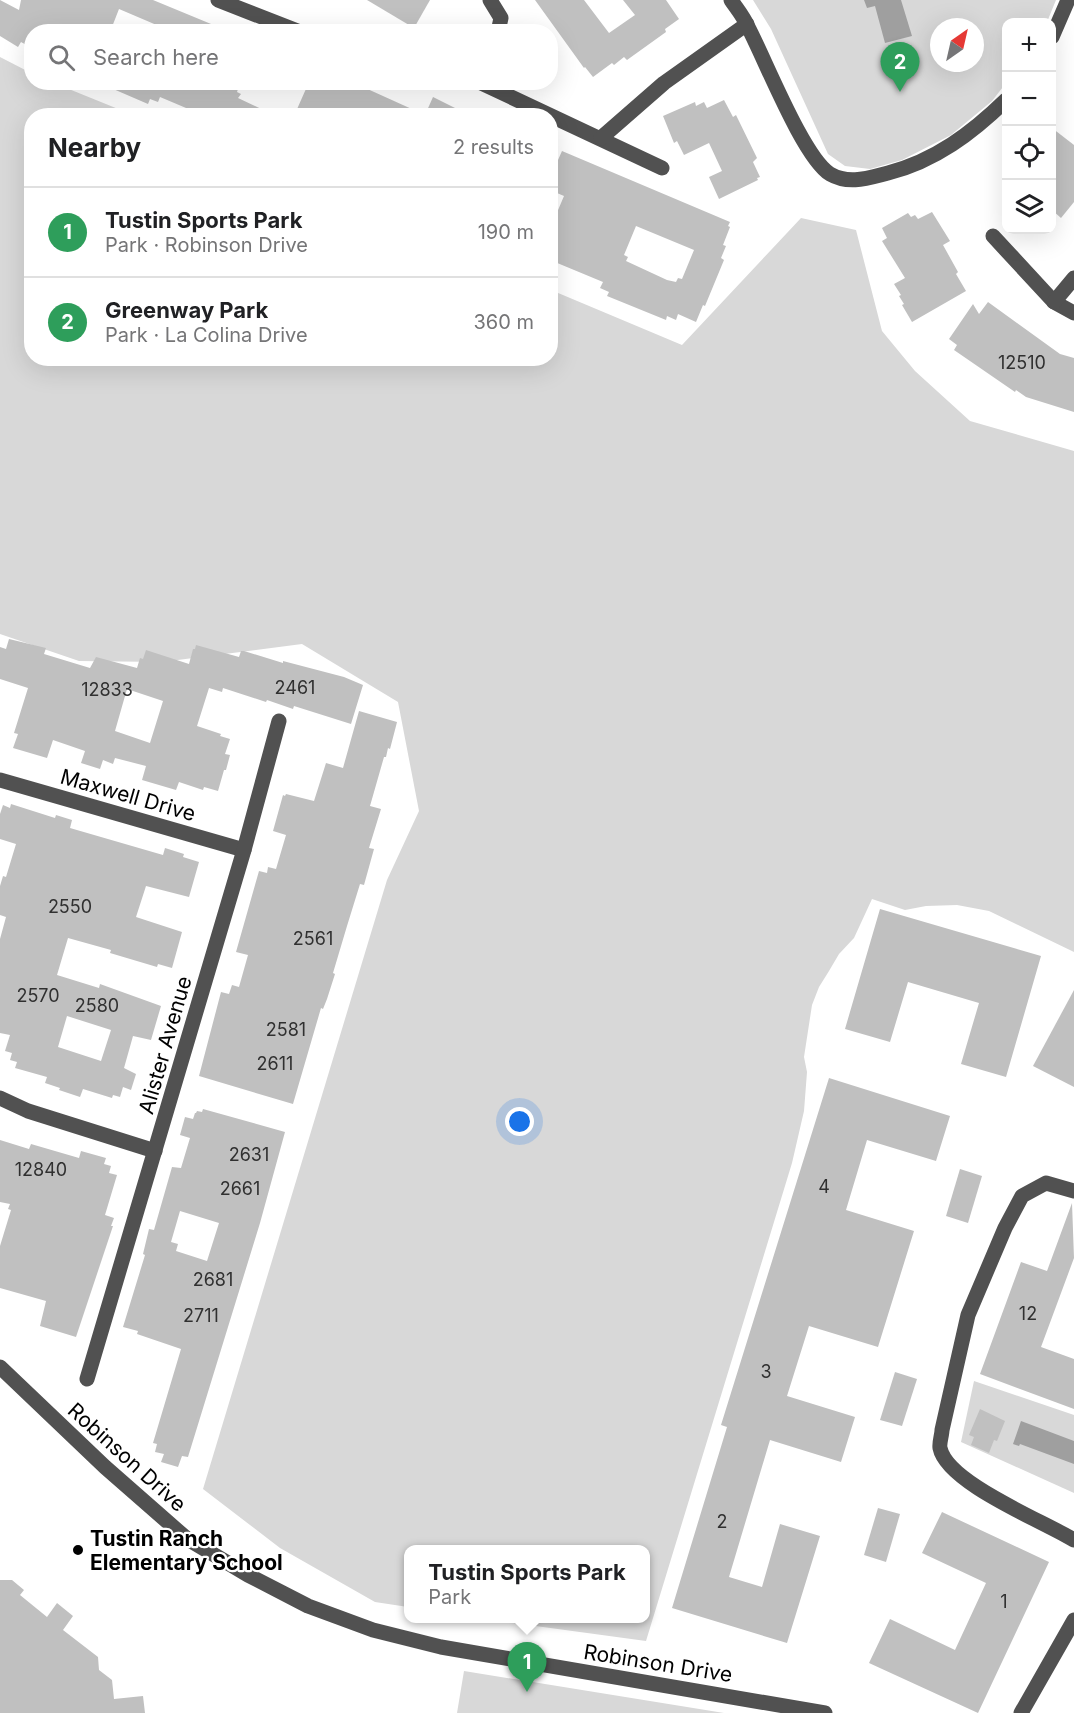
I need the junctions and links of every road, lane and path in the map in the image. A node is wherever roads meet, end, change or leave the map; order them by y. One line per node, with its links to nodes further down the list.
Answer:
1 (218, 0): 5 (street)
2 (490, 0): 6 (street)
3 (731, 0): 7 (street)
4 (1068, 0): 8 (street)
5 (280, 24)
6 (500, 24)
7 (747, 24): 10 (street); 13 (street)
8 (1056, 28)
9 (496, 90): 11 (street)
10 (1002, 104)
11 (536, 108)
12 (558, 118): 13 (street)
13 (601, 138): 14 (street)
14 (662, 168)
15 (993, 236): 17 (street)
16 (1074, 278): 17 (street)
17 (1054, 302): 18 (street)
18 (1074, 313)
19 (279, 721): 21 (street, Alister Avenue)
20 (0, 780): 21 (street, Maxwell Drive)
21 (244, 850): 23 (street, Alister Avenue)
22 (0, 1098): 23 (street)
23 (155, 1151): 26 (street, Alister Avenue)
24 (1074, 1191): 27 (street)
25 (0, 1367): 29 (street, Robinson Drive)
26 (87, 1380)
27 (1074, 1540)
28 (1074, 1620): 30 (street)
29 (825, 1713)
30 (1022, 1713)

